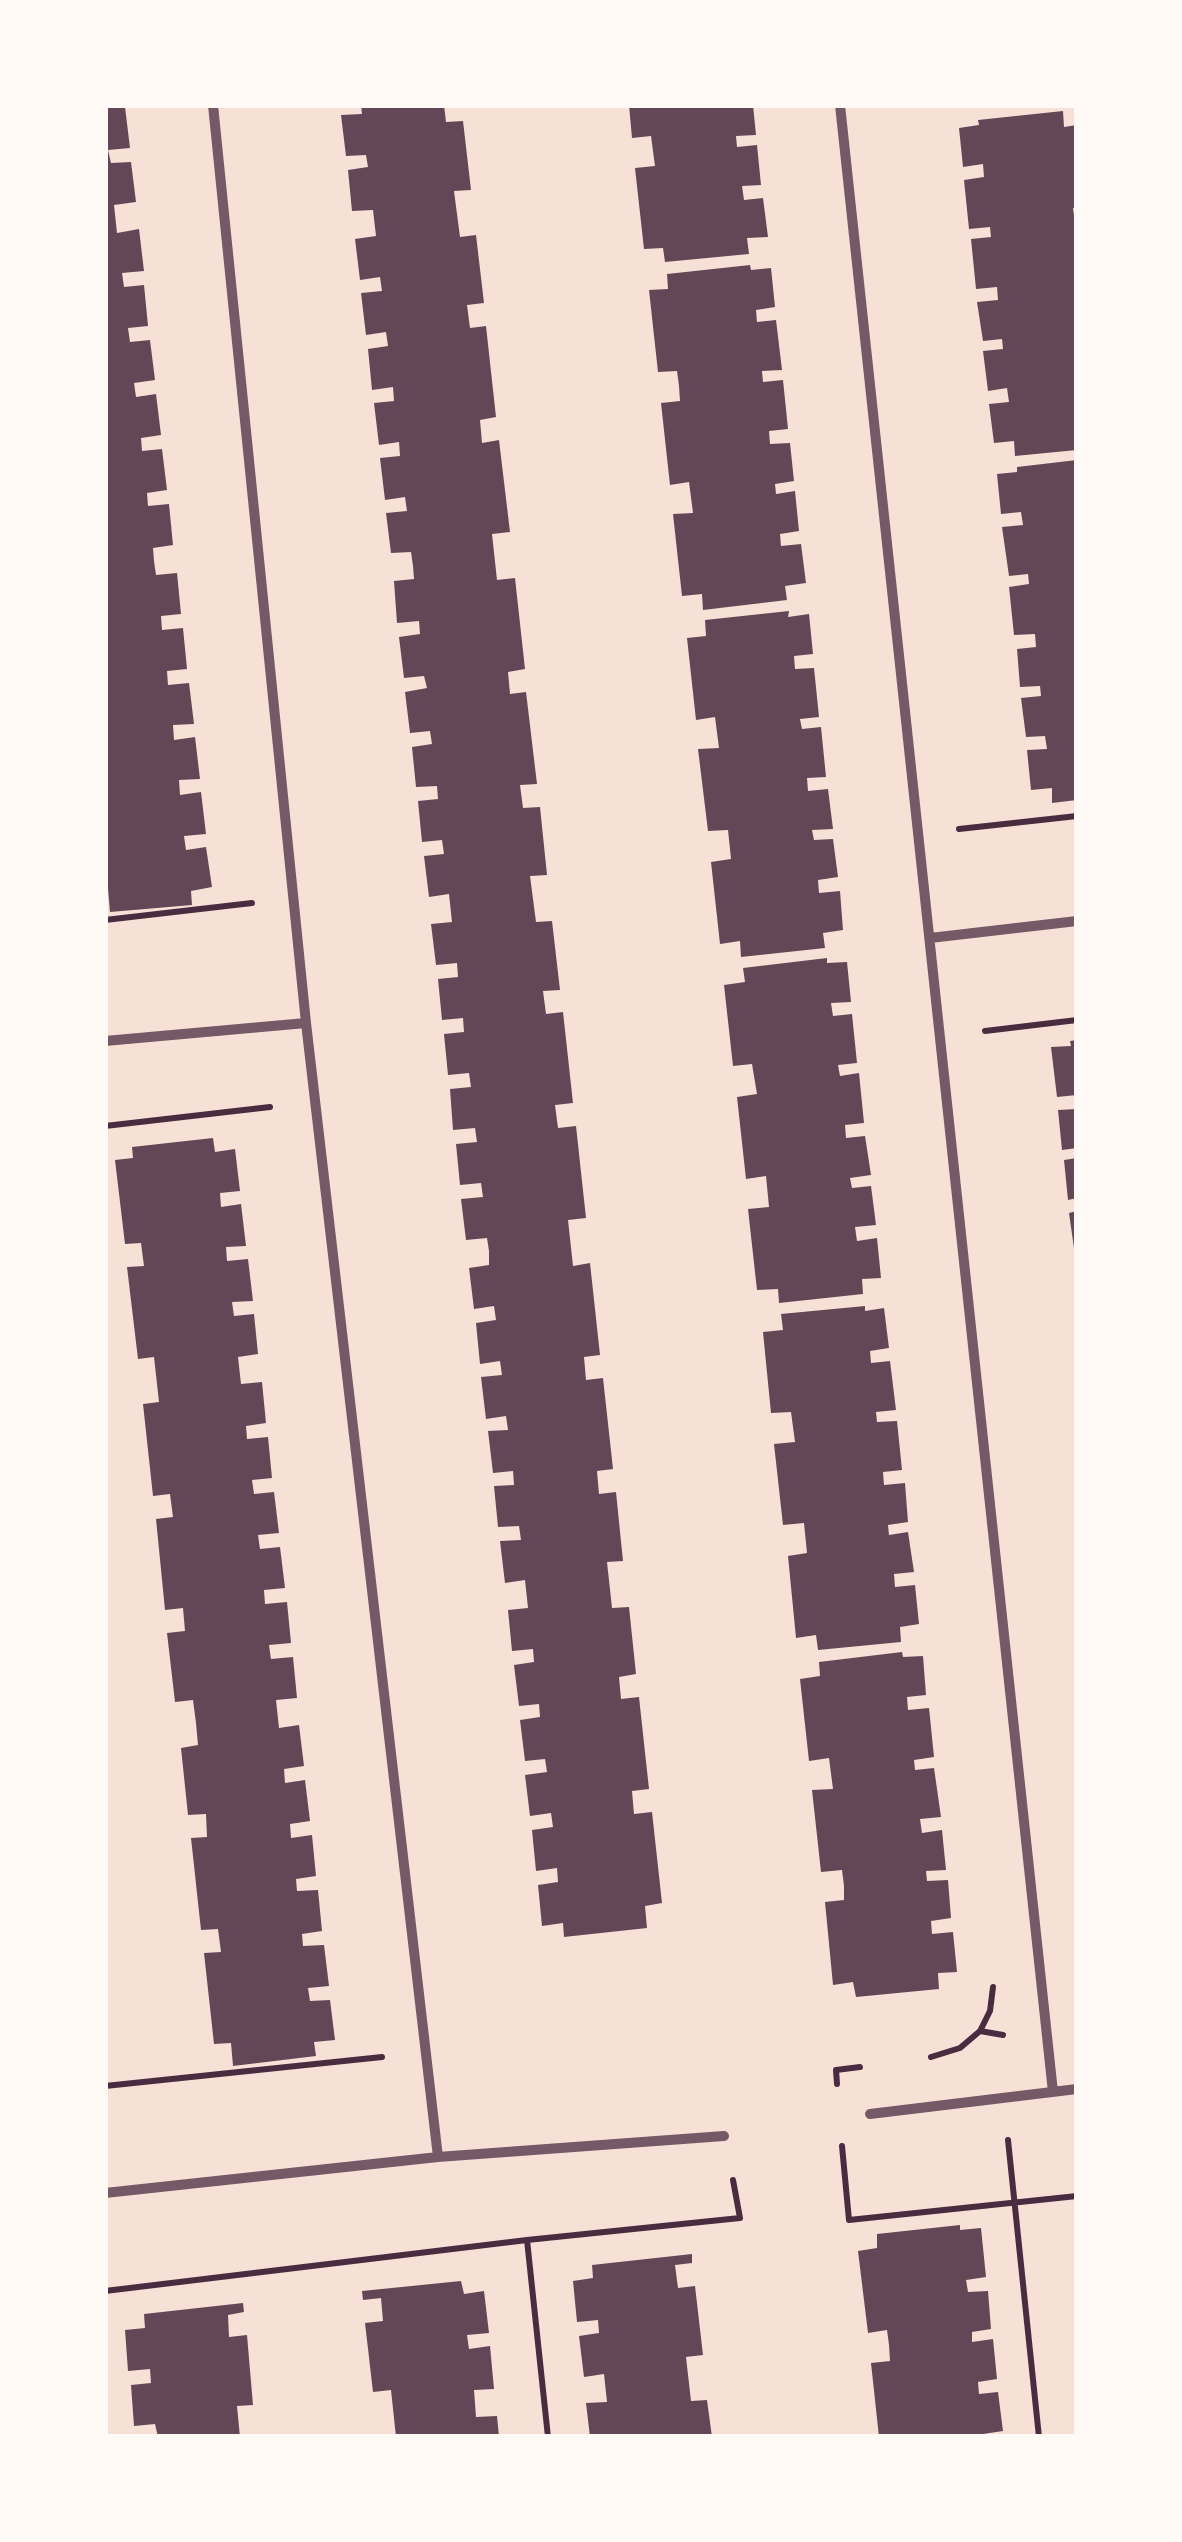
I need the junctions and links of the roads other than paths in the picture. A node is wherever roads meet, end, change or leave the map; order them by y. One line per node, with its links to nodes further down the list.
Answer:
1 (213, 105): 5 (street)
2 (840, 105): 4 (street)
3 (1077, 921): 4 (street)
4 (930, 938): 8 (street)
5 (306, 1023): 6 (street); 11 (street)
6 (105, 1041)
7 (1077, 2090): 8 (street)
8 (1054, 2092): 9 (street)
9 (870, 2114)
10 (724, 2136): 11 (street)
11 (438, 2156): 12 (street)
12 (105, 2193)

